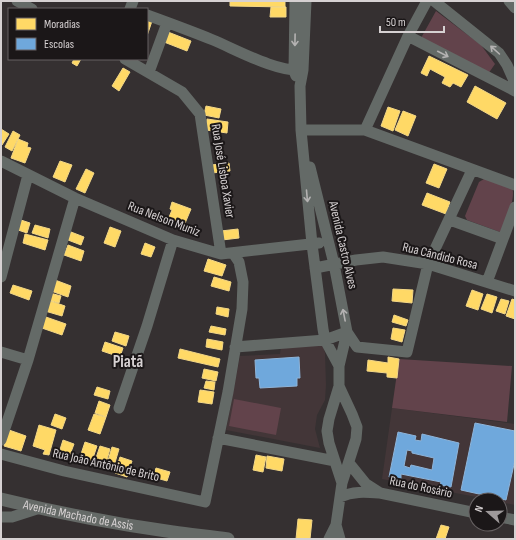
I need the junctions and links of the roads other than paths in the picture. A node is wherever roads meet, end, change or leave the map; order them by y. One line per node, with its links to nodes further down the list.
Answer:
1 (17, 1): 7 (street)
2 (296, 1): 14 (street, Avenida Castro Alves, one-way to 14)
3 (306, 1): 14 (street, Avenida Castro Alves)
4 (426, 1): 11 (street)
5 (434, 1): 13 (street, one-way to 5)
6 (509, 1): 8 (street)
7 (30, 8)
8 (515, 8)
9 (148, 15): 10 (street)
10 (167, 23): 14 (street); 15 (street)
11 (408, 36): 16 (street, one-way to 16); 20 (street)
12 (127, 60): 15 (street, Rua José Lisboa Xavier)
13 (507, 65): 16 (street); 17 (street)
14 (298, 70): 19 (street, Avenida Castro Alves)
15 (149, 72): 33 (street, Rua José Lisboa Xavier)
16 (497, 81): 18 (street)
17 (515, 83)
18 (515, 91)
19 (301, 130): 20 (street); 30 (street, Avenida Castro Alves); 31 (street, Avenida Castro Alves, one-way to 31)
20 (365, 130): 22 (street)
21 (1, 161): 23 (street, Rua Nelson Muniz)
22 (472, 170): 24 (street); 27 (street)
23 (28, 175): 25 (street, Rua Nelson Muniz); 34 (street)
24 (515, 185)
25 (75, 198): 29 (street, Rua Nelson Muniz); 46 (street)
26 (515, 207): 28 (street)
27 (450, 220): 28 (street); 36 (street)
28 (503, 239): 39 (street)
29 (174, 240): 33 (street, Rua Nelson Muniz); 49 (street)
30 (329, 242): 31 (street, Rua Nelson Muniz); 35 (street, Avenida Castro Alves)
31 (312, 244): 32 (street, Rua Nelson Muniz); 37 (street, Avenida Castro Alves)
32 (233, 253): 33 (street, Rua Nelson Muniz); 43 (street)
33 (221, 254)
34 (3, 264): 38 (street)
35 (334, 264): 36 (street, Rua Cândido Rosa); 37 (street, Rua Cândido Rosa); 41 (street, Avenida Castro Alves, one-way to 35)
36 (428, 264): 39 (street, Rua Cândido Rosa); 44 (street)
37 (315, 268): 42 (street, Avenida Castro Alves)
38 (1, 277)
39 (487, 282): 40 (street, Rua Cândido Rosa)
40 (515, 291)
41 (347, 332): 42 (street); 44 (street); 47 (street, Avenida Castro Alves)
42 (325, 340): 43 (street); 47 (street, Avenida Castro Alves)
43 (241, 346): 52 (street)
44 (357, 347): 47 (street)
45 (1, 352): 46 (street)
46 (28, 360): 53 (street)
47 (339, 366): 48 (street, Avenida Castro Alves)
48 (339, 386): 50 (street, Avenida Castro Alves); 51 (street, Avenida Castro Alves)
49 (119, 408)
50 (331, 412): 51 (street); 56 (street, Avenida Castro Alves)
51 (352, 414): 54 (street, Avenida Castro Alves)
52 (218, 438): 55 (street, Rua João Antônio de Brito); 56 (street)
53 (1, 440)
54 (353, 451): 56 (street); 57 (street, Avenida Castro Alves)
55 (1, 454)
56 (333, 456): 58 (street, Avenida Castro Alves)
57 (349, 462): 58 (street, Avenida Castro Alves); 59 (street, Rua do Rosário)
58 (342, 484): 60 (street, Avenida Castro Alves)
59 (380, 493): 60 (street); 63 (street, Rua do Rosário)
60 (340, 497): 65 (street, Avenida Castro Alves)
61 (1, 499): 62 (main road, Avenida Machado de Assis)
62 (40, 508): 64 (street); 66 (main road, Avenida Machado de Assis)
63 (468, 511)
64 (1, 517)
65 (336, 525): 68 (street); 69 (street)
66 (171, 536): 67 (main road, Avenida Machado de Assis)
67 (228, 539)
68 (329, 539)
69 (340, 539)

